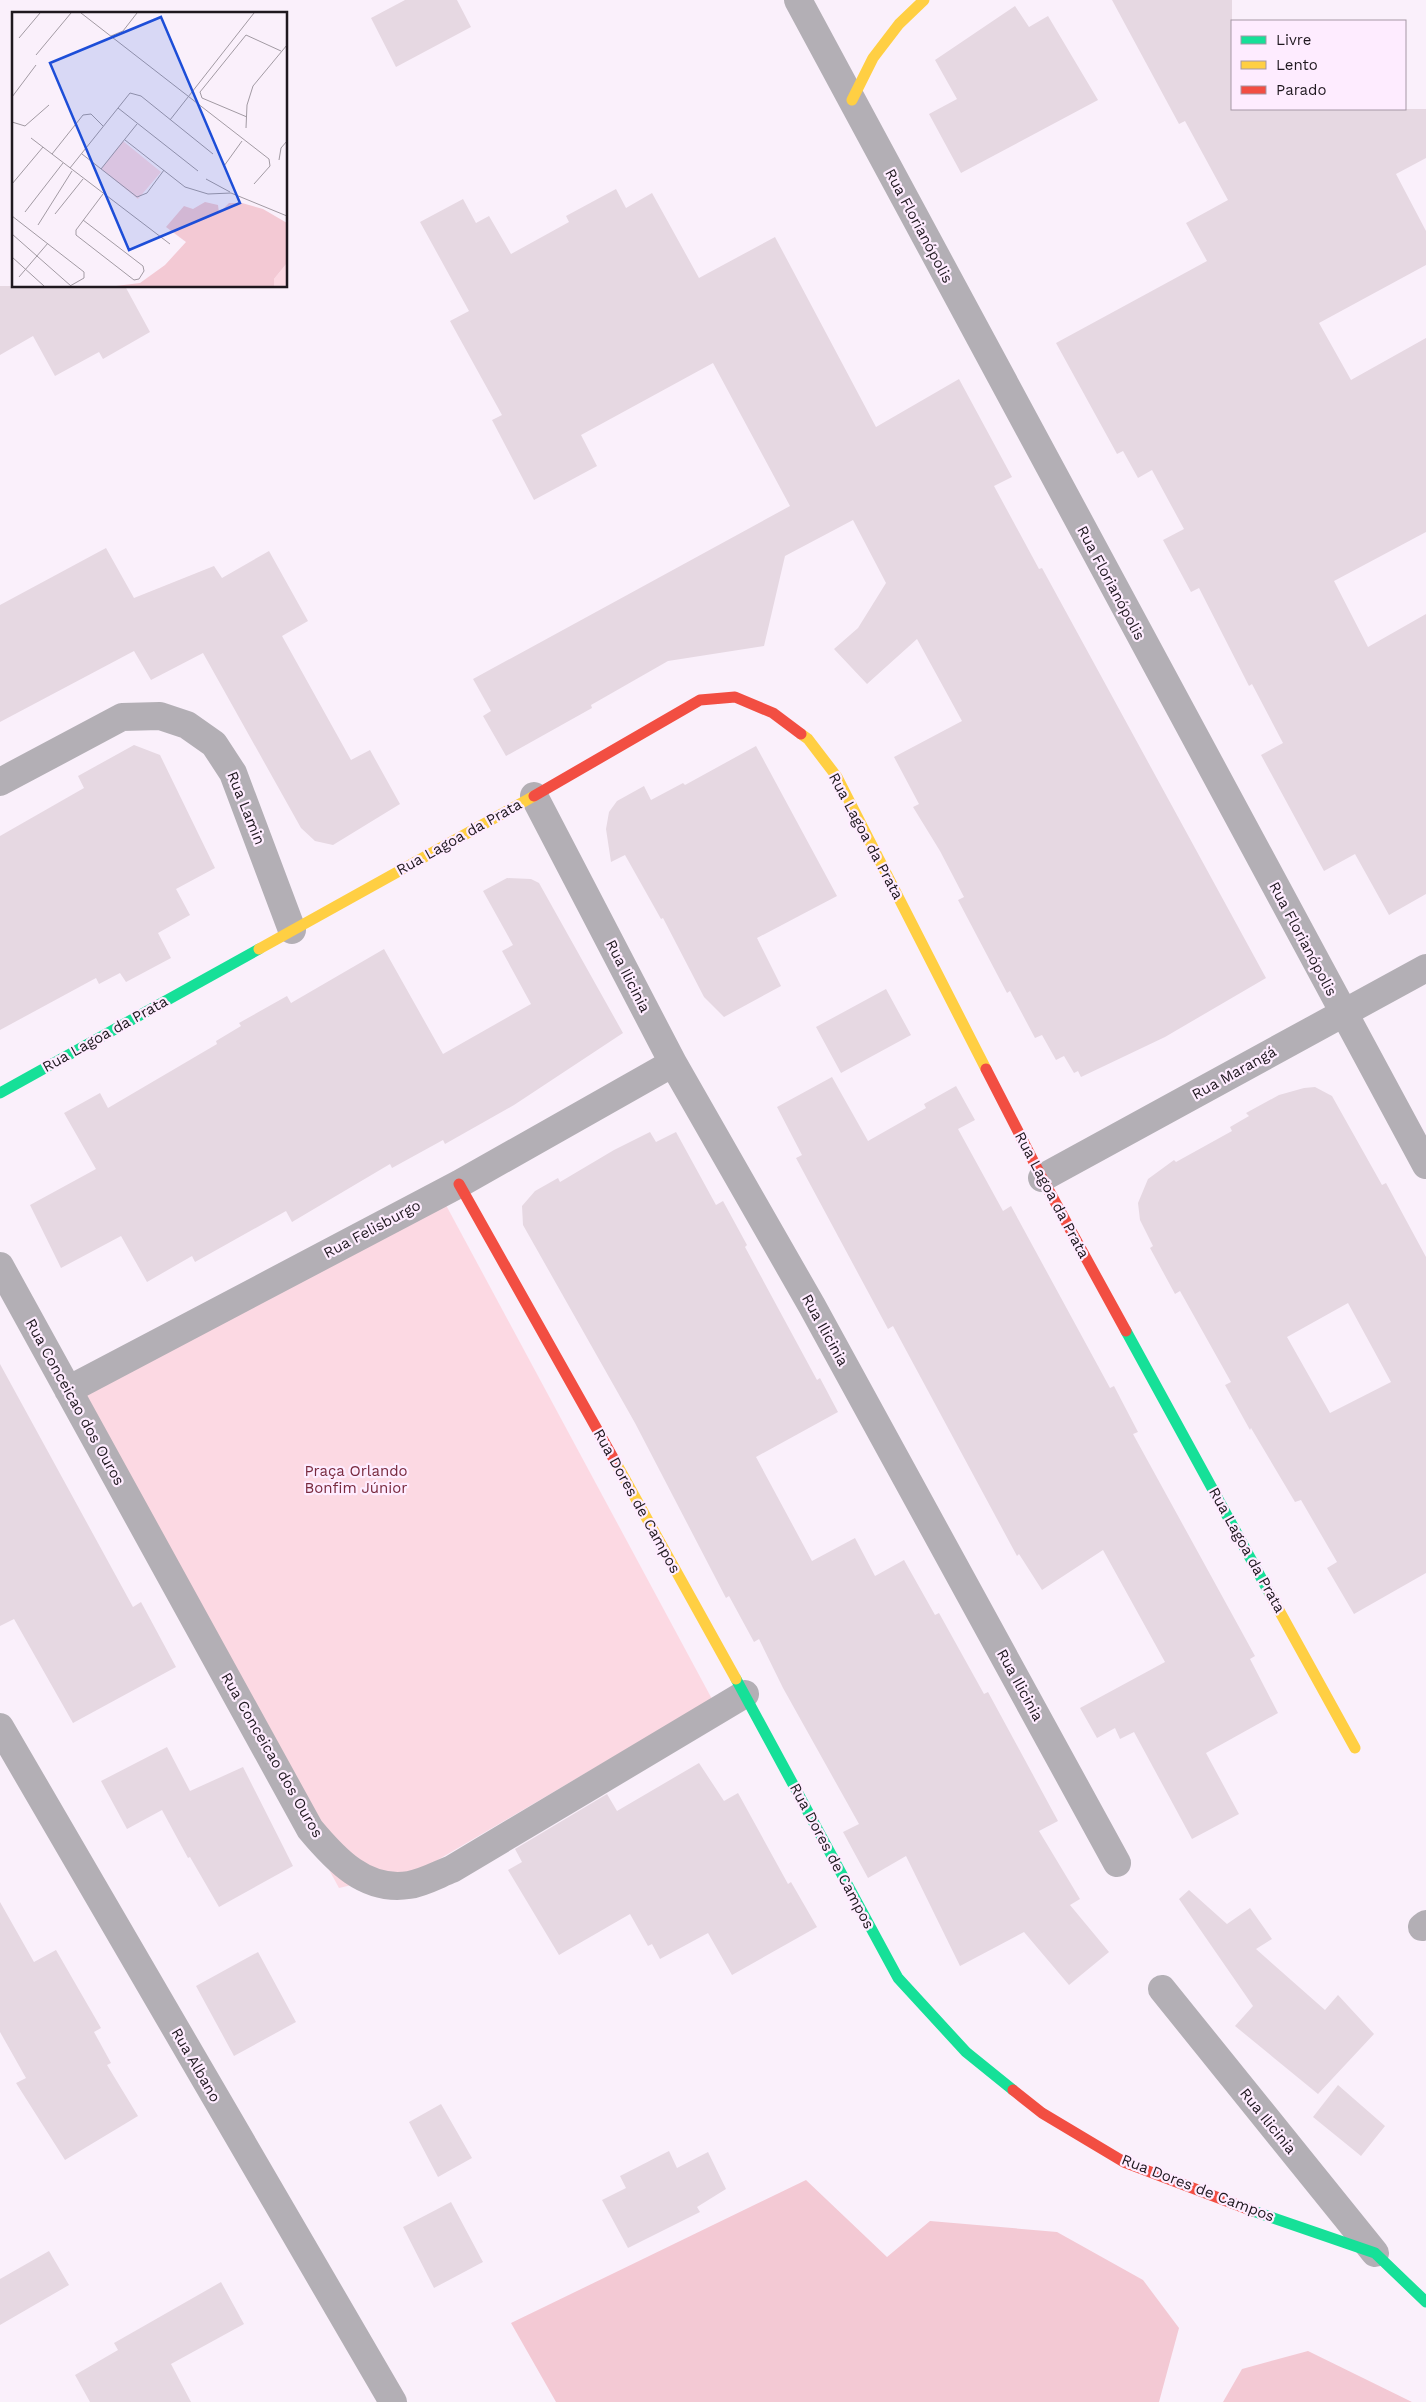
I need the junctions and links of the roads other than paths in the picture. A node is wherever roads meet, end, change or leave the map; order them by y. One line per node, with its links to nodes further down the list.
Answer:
1 (798, 0): 3 (street, Rua Florianópolis)
2 (924, 0): 3 (street)
3 (852, 100): 8 (street, Rua Florianópolis)
4 (0, 782): 6 (street, Rua Lamin)
5 (534, 796): 6 (street, Rua Lagoa da Prata); 9 (street, Rua Ilicinia); 12 (street, Rua Lagoa da Prata)
6 (292, 930): 10 (street, Rua Lagoa da Prata)
7 (1426, 968): 8 (street, Rua Marangá)
8 (1343, 1013): 11 (street, Rua Florianópolis); 12 (street, Rua Marangá)
9 (673, 1063): 13 (street, Rua Felisburgo); 19 (street, Rua Ilicinia)
10 (0, 1093)
11 (1426, 1165)
12 (1042, 1178): 18 (street, Rua Lagoa da Prata)
13 (459, 1184): 15 (street, Rua Felisburgo); 16 (street, Rua Dores de Campos)
14 (0, 1266): 15 (street, Rua Conceicao dos Ouros)
15 (68, 1390): 16 (street, Rua Conceicao dos Ouros)
16 (745, 1694): 21 (street, Rua Dores de Campos)
17 (0, 1727): 23 (street, Rua Albano)
18 (1355, 1748)
19 (1117, 1863)
20 (1162, 1989): 21 (street, Rua Ilicinia)
21 (1375, 2253): 22 (street, Rua Dores de Campos)
22 (1426, 2302)
23 (393, 2402)

